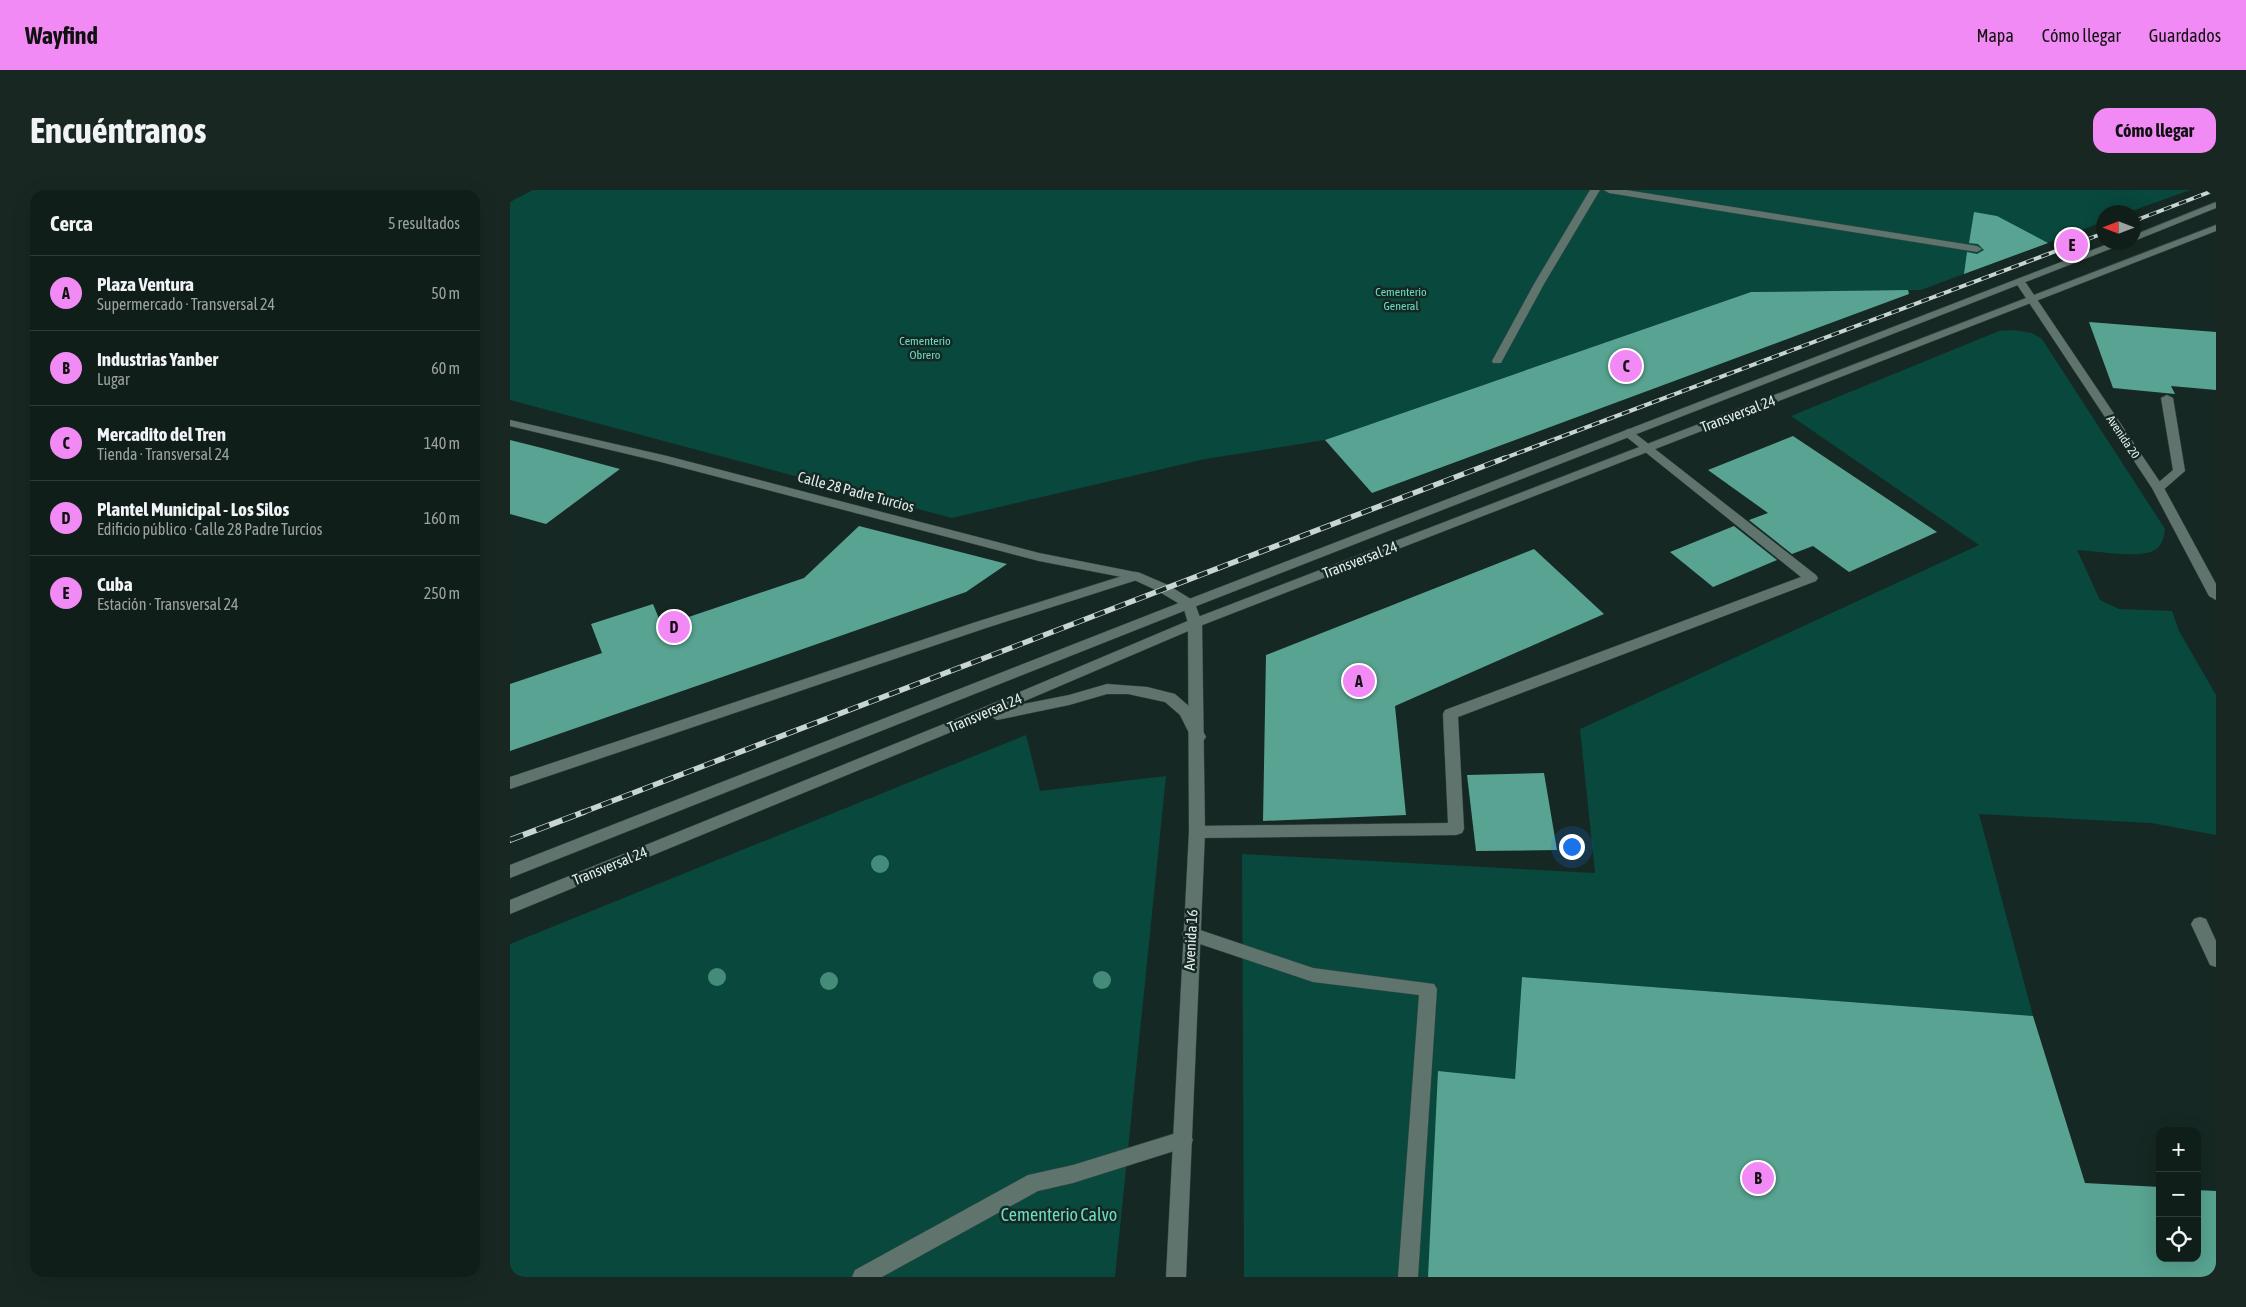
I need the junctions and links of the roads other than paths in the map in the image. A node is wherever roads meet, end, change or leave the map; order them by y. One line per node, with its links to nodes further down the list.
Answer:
1 (1595, 190): 10 (main road)
2 (1608, 190): 6 (main road)
3 (2216, 205): 5 (main road)
4 (2216, 228): 9 (main road, Transversal 24)
5 (2141, 235)
6 (1977, 249)
7 (2103, 250): 8 (main road, Transversal 24)
8 (2021, 283): 9 (main road, Avenida 20); 13 (main road, Transversal 24)
9 (2031, 300): 14 (main road, Transversal 24); 15 (main road, Avenida 20)
10 (1497, 361)
11 (2167, 398): 15 (main road)
12 (510, 423): 16 (main road, Calle 28 Padre Turcios)
13 (1628, 433): 14 (main road); 18 (main road, Transversal 24)
14 (1648, 448): 19 (main road, Transversal 24); 23 (main road)
15 (2158, 488): 17 (main road, Avenida 20)
16 (1134, 576): 18 (main road, Calle 28 Padre Turcios); 22 (main road)
17 (2216, 596)
18 (1189, 604): 19 (main road, Avenida 16); 24 (main road, Transversal 24)
19 (1195, 623): 20 (main road, Transversal 24); 21 (main road, Avenida 16)
20 (961, 723): 21 (main road); 25 (main road, Transversal 24)
21 (1198, 737): 23 (main road, Avenida 16)
22 (510, 782)
23 (1197, 832): 27 (main road, Avenida 16)
24 (510, 872)
25 (510, 907)
26 (2200, 924): 28 (main road)
27 (1191, 934): 29 (main road, Avenida 16); 32 (main road)
28 (2216, 960)
29 (1183, 1140): 30 (main road); 31 (main road, Avenida 16)
30 (862, 1277)
31 (1176, 1277)
32 (1408, 1277)

